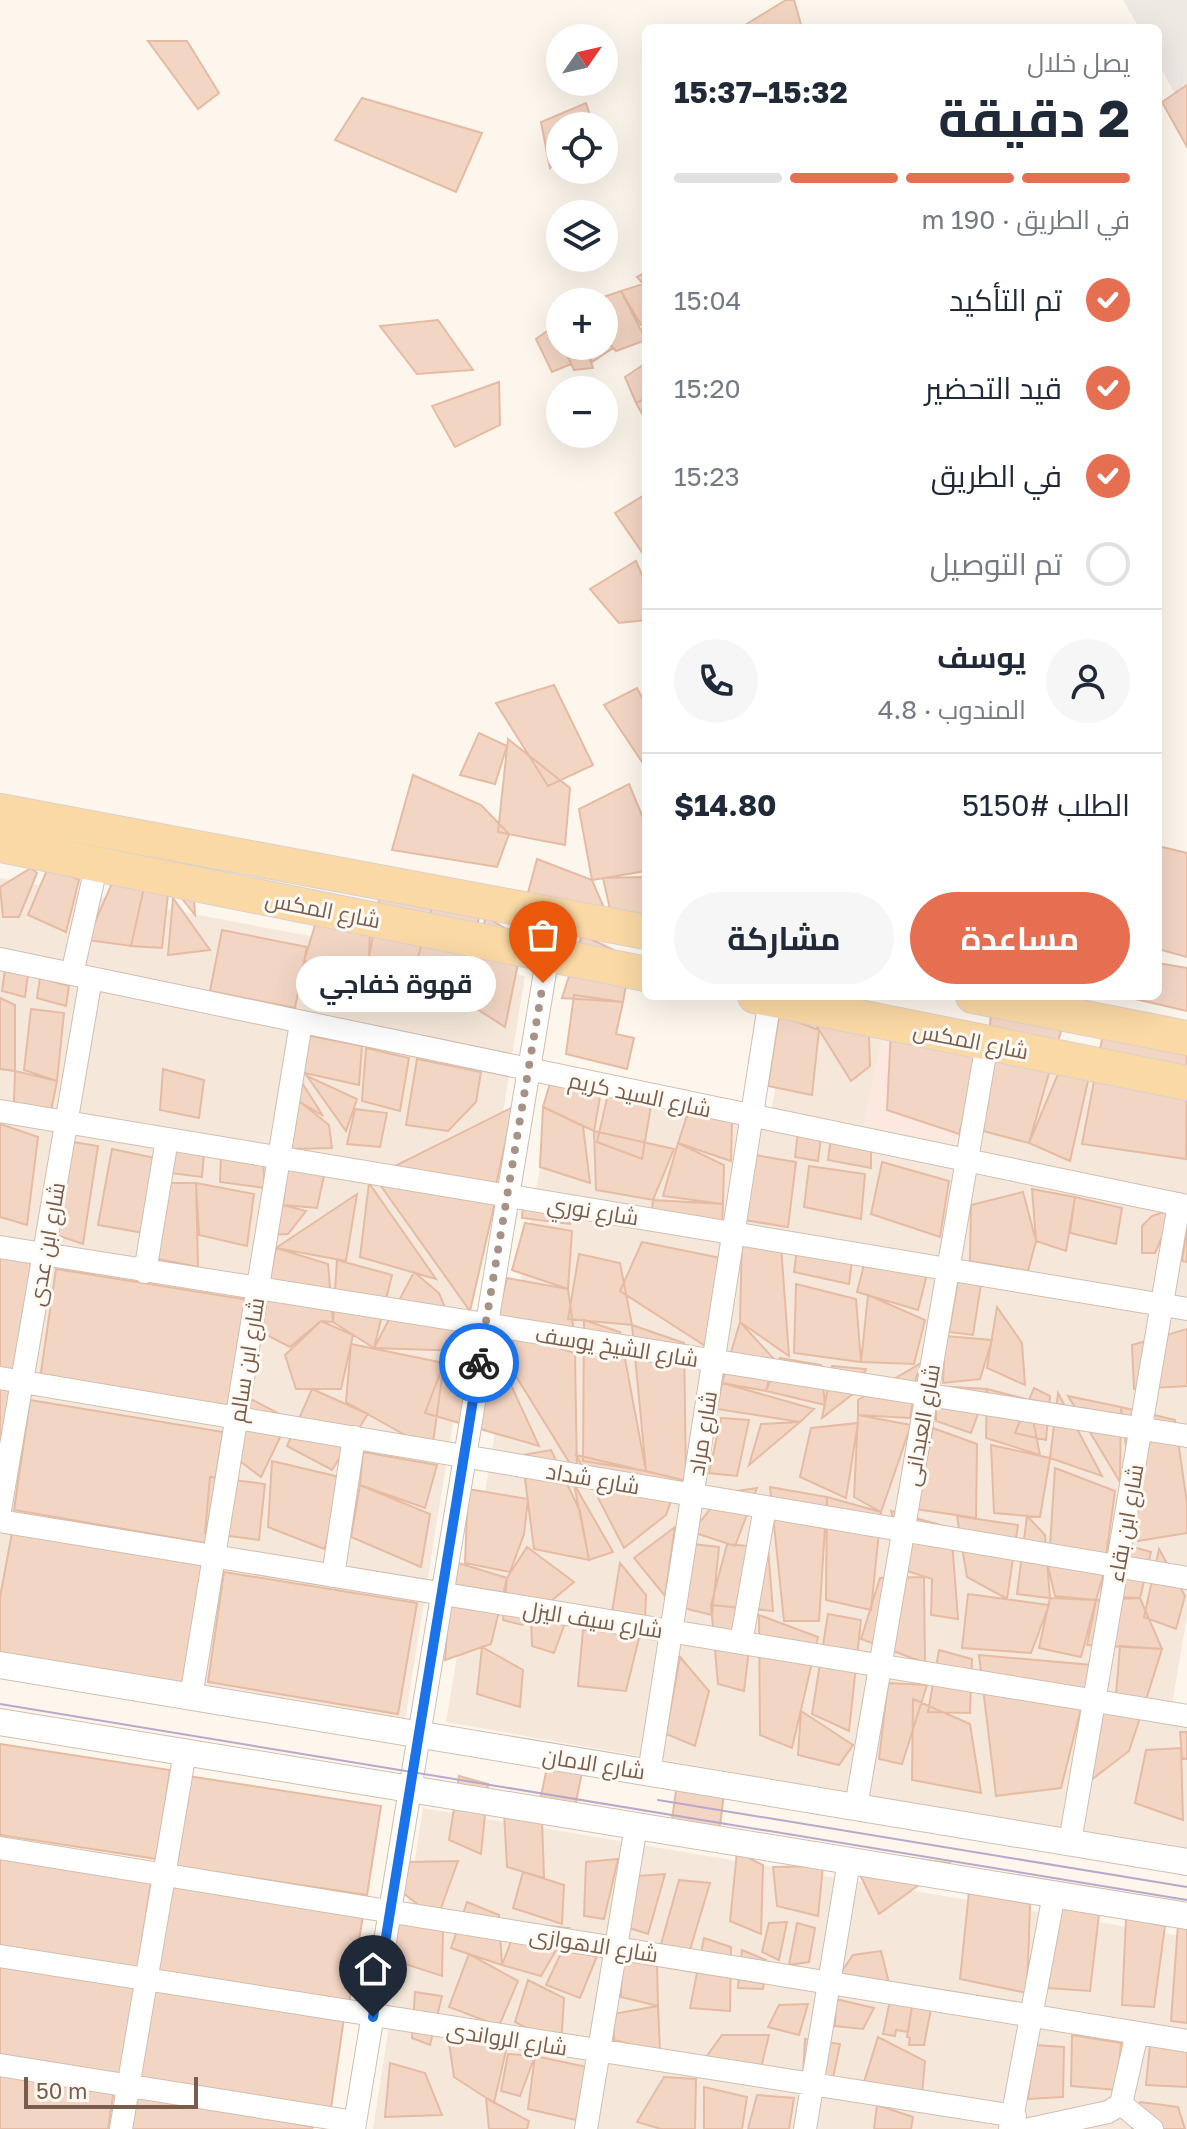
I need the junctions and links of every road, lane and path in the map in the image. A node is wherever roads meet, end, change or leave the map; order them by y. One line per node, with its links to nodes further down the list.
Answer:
1 (0, 811): 4 (main road, شارع المكس)
2 (0, 845): 3 (main road, شارع المكس)
3 (97, 863): 5 (main road, شارع المكس); 8 (street, شارع ابن عدى)
4 (642, 931)
5 (548, 954): 7 (main road, شارع المكس); 15 (street)
6 (0, 959): 8 (street, شارع السيد كريم)
7 (642, 973)
8 (82, 976): 12 (street, شارع السيد كريم); 19 (street, شارع ابن عدى)
9 (762, 1000): 18 (street, شارع مراد)
10 (777, 1000): 14 (main road, شارع المكس)
11 (993, 1000): 13 (main road, شارع المكس)
12 (301, 1023): 15 (street, شارع السيد كريم); 21 (street, شارع ابن سالم)
13 (1187, 1038)
14 (987, 1043): 16 (main road, شارع المكس); 22 (street, شارع العبدانى)
15 (528, 1071): 18 (street, شارع السيد كريم); 23 (street)
16 (1187, 1083)
17 (0, 1111): 19 (street, شارع نوري)
18 (751, 1117): 22 (street, شارع السيد كريم); 25 (street, شارع مراد)
19 (67, 1123): 20 (street, شارع نوري); 27 (street, شارع ابن عدى)
20 (167, 1139): 21 (street, شارع نوري); 29 (street)
21 (279, 1159): 23 (street, شارع نوري); 30 (street, شارع ابن سالم)
22 (967, 1161): 24 (street, شارع السيد كريم); 28 (street, شارع العبدانى)
23 (507, 1196): 25 (street, شارع نوري); 33 (street)
24 (1183, 1205): 31 (street, شارع ابن بقاء)
25 (733, 1234): 28 (street, شارع نوري); 34 (street, شارع مراد)
26 (0, 1247): 27 (street, شارع الشيخ يوسف)
27 (44, 1255): 29 (street, شارع الشيخ يوسف); 35 (street, شارع ابن عدى)
28 (948, 1269): 31 (street, شارع نوري); 36 (street, شارع العبدانى)
29 (145, 1272): 30 (street, شارع الشيخ يوسف)
30 (258, 1290): 33 (street, شارع الشيخ يوسف); 37 (street, شارع ابن سالم)
31 (1162, 1304): 32 (street, شارع نوري); 38 (street, شارع ابن بقاء)
32 (1187, 1309)
33 (485, 1326): 34 (street, شارع الشيخ يوسف); 41 (street)
34 (713, 1361): 36 (street, شارع الشيخ يوسف); 42 (street, شارع مراد)
35 (11, 1379): 37 (street, شارع شداد); 44 (street, شارع ابن عدى)
36 (927, 1395): 38 (street, شارع الشيخ يوسف); 46 (street, شارع العبدانى)
37 (237, 1418): 40 (street, شارع شداد); 47 (street, شارع ابن سالم)
38 (1141, 1429): 39 (street, شارع الشيخ يوسف); 48 (street, شارع ابن بقاء)
39 (1187, 1436)
40 (354, 1437): 41 (street, شارع شداد); 49 (street)
41 (464, 1456): 42 (street, شارع شداد); 51 (street)
42 (692, 1495): 43 (street, شارع شداد); 52 (street, شارع مراد)
43 (765, 1507): 46 (street, شارع شداد); 53 (street)
44 (0, 1510)
45 (0, 1521): 47 (street, شارع سيف اليزل)
46 (903, 1530): 48 (street, شارع شداد); 55 (street, شارع العبدانى)
47 (214, 1556): 49 (street, شارع سيف اليزل); 56 (street, شارع ابن سالم)
48 (1117, 1566): 50 (street, شارع شداد); 57 (street, شارع ابن بقاء)
49 (333, 1576): 51 (street, شارع سيف اليزل)
50 (1187, 1578)
51 (440, 1594): 52 (street, شارع سيف اليزل); 60 (street)
52 (671, 1632): 53 (street, شارع سيف اليزل); 62 (street, شارع مراد)
53 (741, 1643): 55 (street, شارع سيف اليزل)
54 (0, 1665): 56 (street, شارع الامان)
55 (880, 1666): 57 (street, شارع سيف اليزل); 64 (street, شارع العبدانى)
56 (191, 1697): 60 (street, شارع الامان)
57 (1094, 1701): 58 (street, شارع سيف اليزل); 66 (street, شارع ابن بقاء)
58 (1187, 1716)
59 (0, 1722): 61 (street)
60 (421, 1735): 62 (street, شارع الامان); 63 (street)
61 (185, 1752): 63 (street); 70 (street)
62 (649, 1773): 64 (street, شارع الامان)
63 (411, 1789): 65 (street); 72 (street)
64 (856, 1807): 66 (street, شارع الامان)
65 (636, 1826): 68 (street); 74 (street)
66 (1070, 1842): 69 (street, شارع الامان)
67 (0, 1848): 70 (street, شارع الاهوازى)
68 (849, 1861): 71 (street); 77 (street)
69 (1187, 1862)
70 (164, 1874): 72 (street, شارع الاهوازى); 76 (street)
71 (1054, 1894): 73 (street); 78 (street)
72 (391, 1911): 74 (street, شارع الاهوازى); 79 (street)
73 (1187, 1916)
74 (615, 1948): 77 (street, شارع الاهوازى); 82 (street)
75 (0, 1956): 76 (street, شارع الرواندى)
76 (146, 1980): 79 (street, شارع الرواندى); 84 (street)
77 (829, 1983): 78 (street, شارع الاهوازى); 85 (street)
78 (1033, 2016): 80 (street, شارع الاهوازى); 88 (street)
79 (373, 2017): 82 (street, شارع الرواندى); 89 (street)
80 (1137, 2033): 81 (street, شارع الاهوازى); 86 (street)
81 (1187, 2041)
82 (598, 2052): 85 (street, شارع الرواندى); 91 (street)
83 (0, 2065): 84 (street)
84 (128, 2085): 89 (street); 90 (street)
85 (812, 2085): 88 (street, شارع الرواندى); 92 (street)
86 (1121, 2104): 87 (street); 93 (street)
87 (1088, 2123): 88 (street)
88 (1019, 2125)
89 (354, 2126)
90 (121, 2129)
91 (586, 2129)
92 (805, 2129)
93 (1152, 2129)

